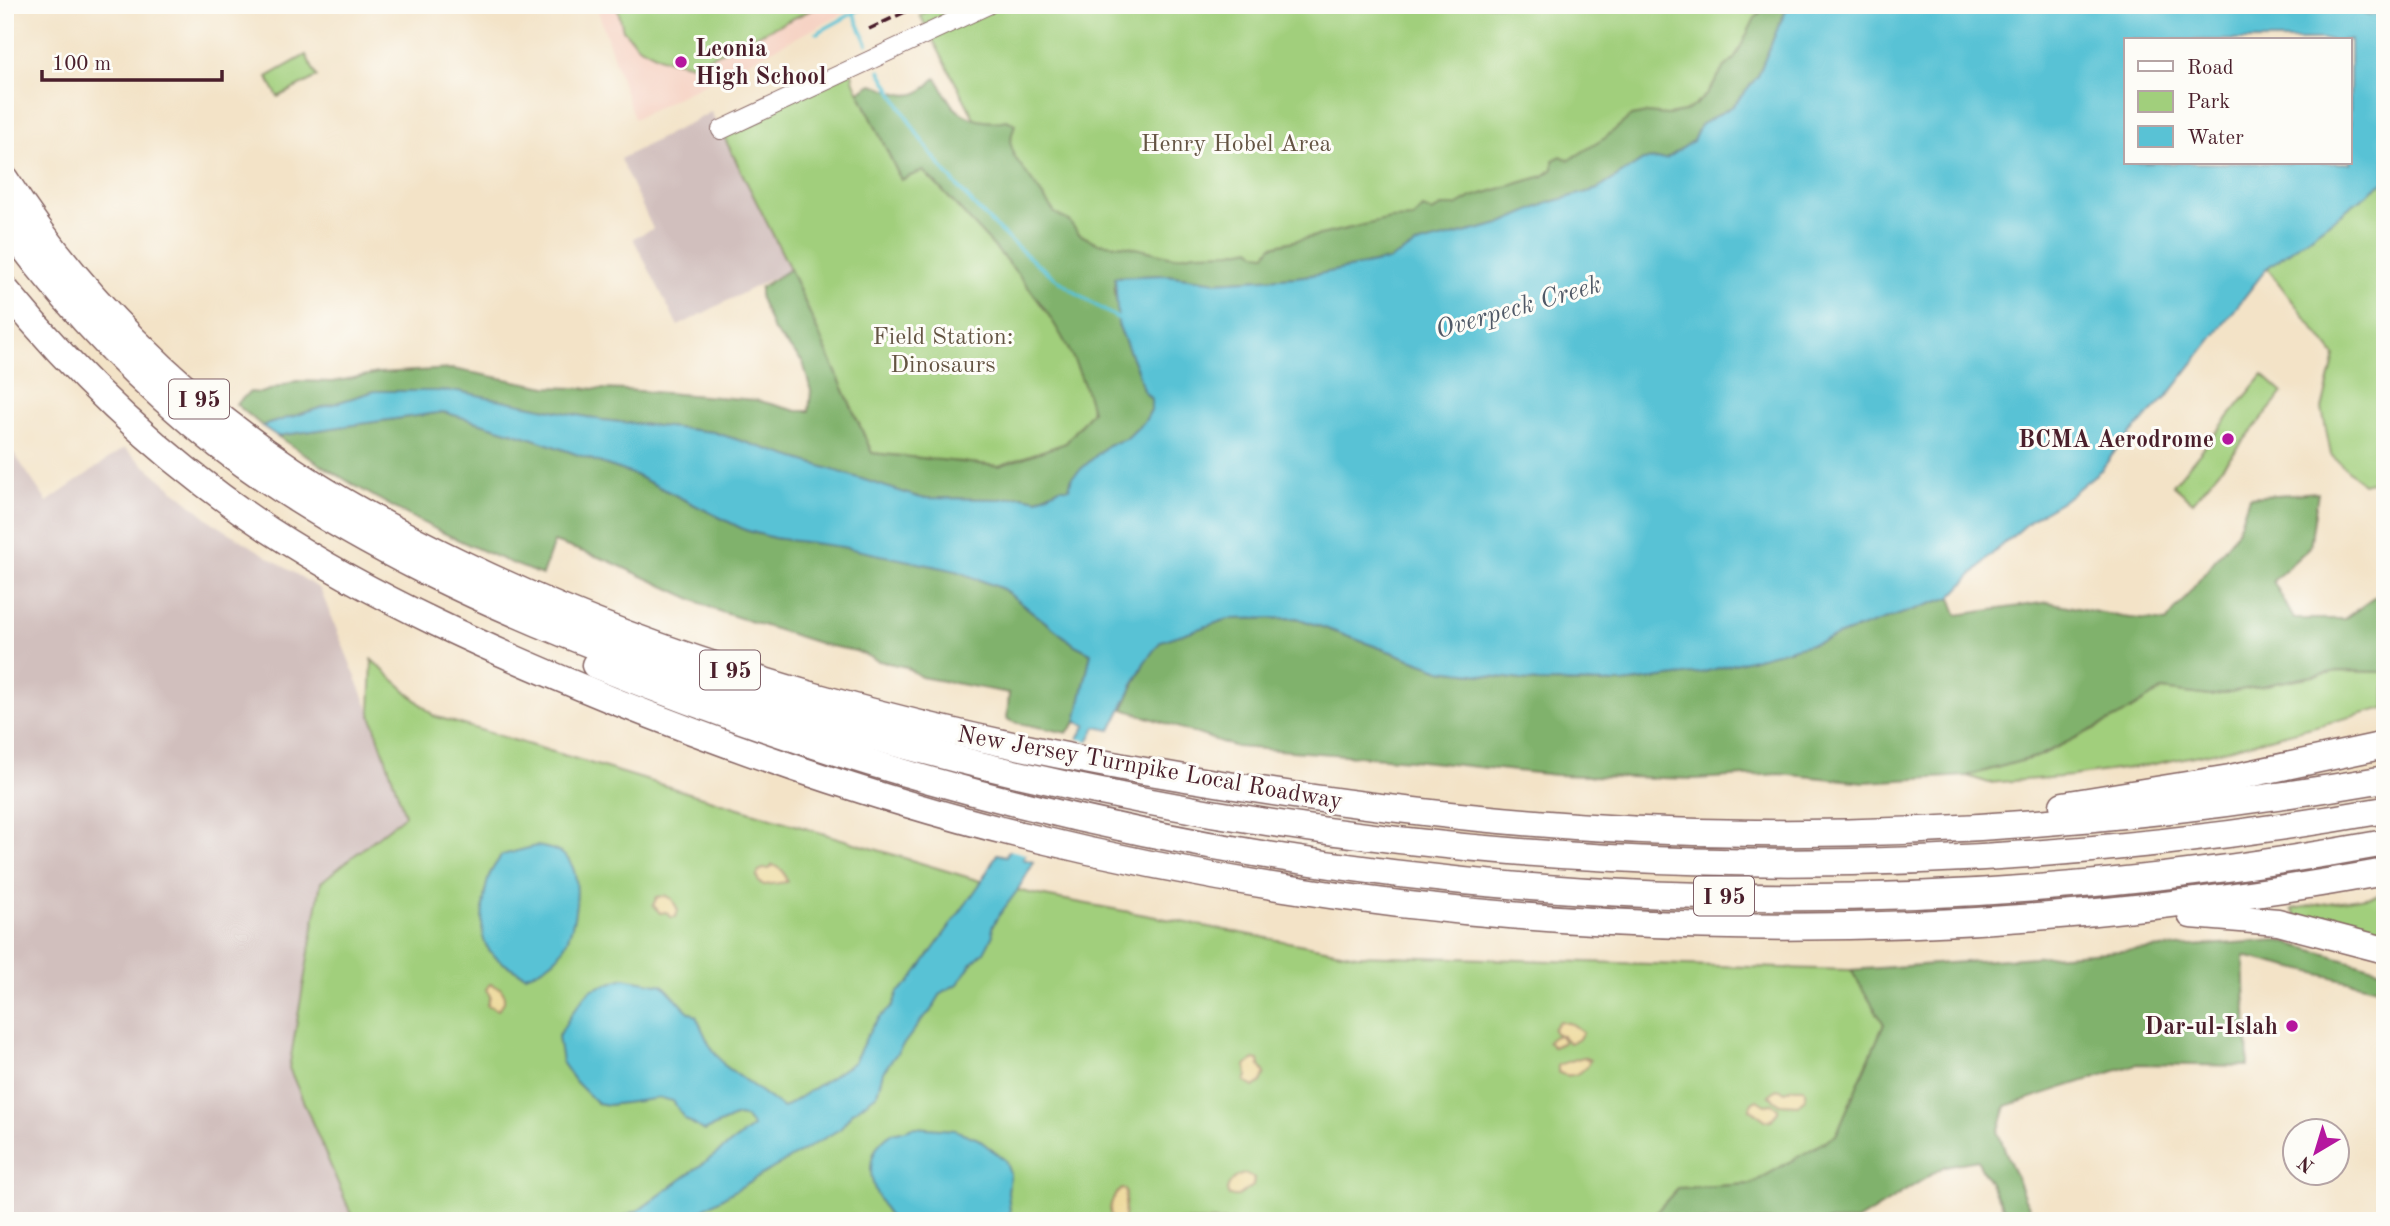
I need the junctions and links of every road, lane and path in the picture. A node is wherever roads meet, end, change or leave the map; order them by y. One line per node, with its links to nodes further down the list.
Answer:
1 (988, 5): 2 (street)
2 (722, 131)
3 (5, 178): 7 (highway, New Jersey Turnpike Local Roadway / I 95)
4 (5, 223): 7 (highway, I 95)
5 (5, 253): 7 (highway, I 95)
6 (5, 289): 7 (highway, New Jersey Turnpike Local Roadway / I 95)
7 (432, 585): 10 (highway, I 95); 11 (highway, New Jersey Turnpike Local Roadway / I 95); 12 (highway, I 95); 14 (highway, New Jersey Turnpike Local Roadway / I 95)
8 (2385, 745): 11 (highway)
9 (2385, 779): 11 (highway, New Jersey Turnpike Local Roadway / I 95)
10 (2385, 810)
11 (1885, 832)
12 (2385, 843)
13 (2385, 872): 14 (highway, New Jersey Turnpike Local Roadway / I 95)
14 (2123, 910): 15 (highway)
15 (2385, 950)

